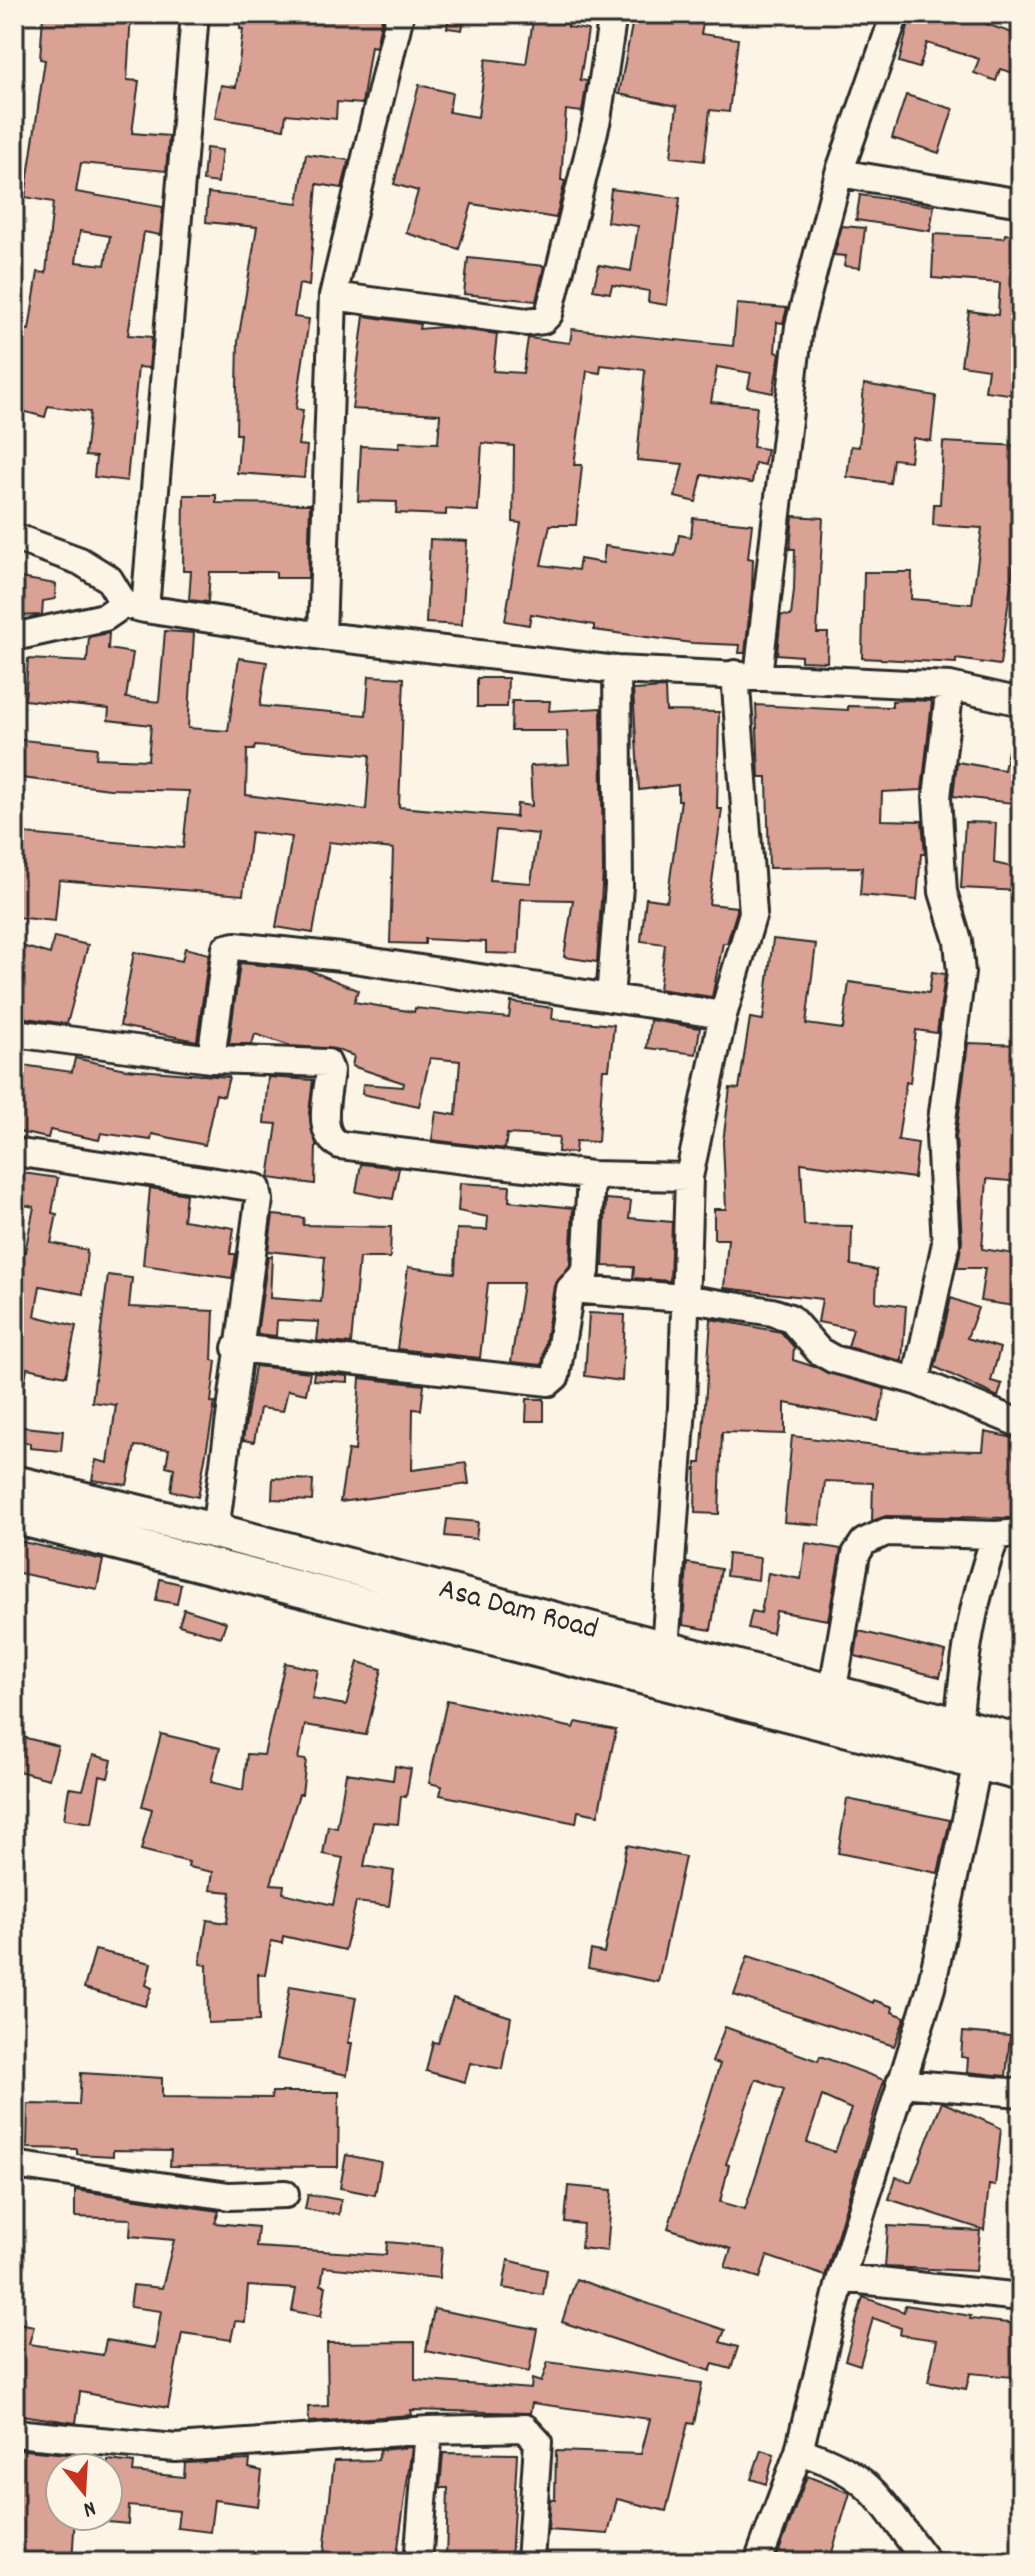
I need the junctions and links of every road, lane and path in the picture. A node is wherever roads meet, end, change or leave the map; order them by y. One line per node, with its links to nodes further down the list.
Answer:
1 (195, 14): 9 (street)
2 (400, 14): 7 (street)
3 (613, 14): 7 (street)
4 (895, 14): 5 (street)
5 (839, 173): 6 (street); 13 (street)
6 (1021, 203)
7 (333, 296): 10 (street)
8 (14, 537): 9 (street)
9 (135, 606): 10 (street); 11 (street)
10 (322, 636): 12 (street)
11 (14, 637)
12 (617, 670): 13 (street); 16 (street)
13 (747, 675): 14 (street); 17 (street)
14 (950, 686): 15 (street); 26 (street)
15 (1021, 702)
16 (610, 998): 17 (street); 19 (street)
17 (723, 1015): 22 (street)
18 (14, 1033): 19 (street)
19 (211, 1059): 21 (street)
20 (14, 1152): 25 (street)
21 (591, 1175): 22 (street); 23 (street)
22 (689, 1177): 24 (street)
23 (570, 1289): 24 (street); 25 (street)
24 (683, 1298): 26 (street); 31 (street)
25 (236, 1348): 29 (street)
26 (916, 1381): 27 (street)
27 (1021, 1424)
28 (24, 1502): 29 (main road, Asa Dam Road); 35 (main road, Asa Dam Road)
29 (215, 1531): 31 (main road, Asa Dam Road)
30 (1009, 1534): 32 (street); 33 (street)
31 (665, 1649): 32 (main road, Asa Dam Road)
32 (832, 1694): 33 (main road, Asa Dam Road)
33 (958, 1726): 34 (main road, Asa Dam Road)
34 (1021, 1742)
35 (978, 1762): 36 (main road, Asa Dam Road); 37 (street)
36 (1021, 1773)
37 (900, 2083): 38 (street); 41 (street)
38 (1021, 2093)
39 (14, 2165): 40 (street)
40 (285, 2194)
41 (841, 2278): 42 (street); 45 (street)
42 (1021, 2297)
43 (429, 2430): 44 (street); 46 (street); 47 (street)
44 (14, 2433)
45 (799, 2451): 48 (street); 49 (street)
46 (418, 2562)
47 (530, 2562)
48 (758, 2562)
49 (927, 2562)

